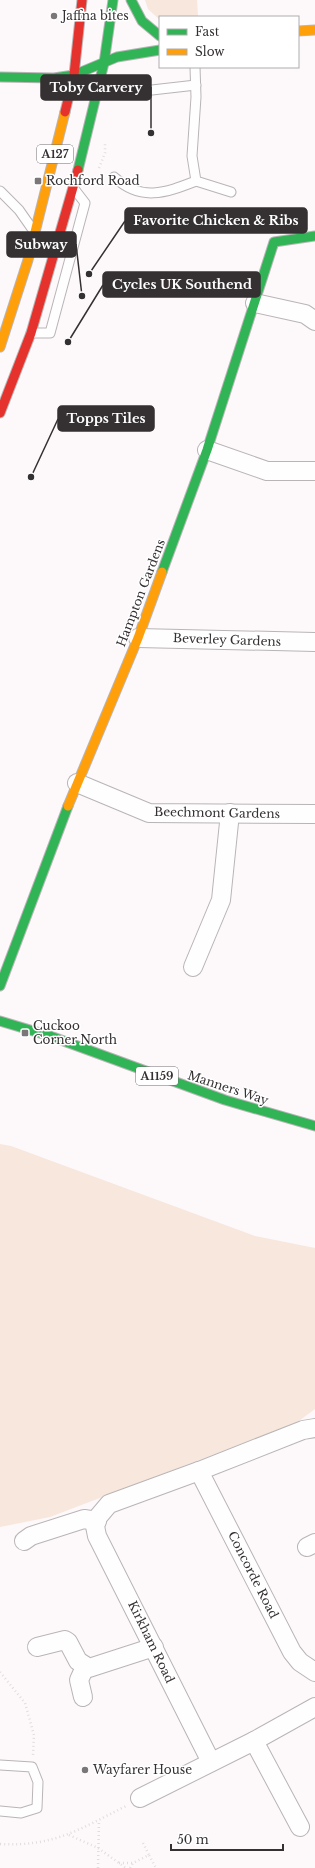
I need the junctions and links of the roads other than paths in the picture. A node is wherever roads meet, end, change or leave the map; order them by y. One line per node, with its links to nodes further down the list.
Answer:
1 (82, 0): 11 (main road, A127)
2 (113, 0): 9 (main road, A127)
3 (131, 0): 6 (main road)
4 (315, 30): 5 (main road)
5 (299, 31)
6 (159, 35)
7 (159, 50): 9 (main road)
8 (94, 55): 11 (main road, A127)
9 (104, 63): 11 (main road); 17 (main road, A127)
10 (195, 68): 13 (lane)
11 (78, 73): 12 (main road); 20 (main road, A127)
12 (0, 77)
13 (196, 85): 14 (lane); 16 (lane)
14 (143, 91)
15 (114, 177): 16 (lane)
16 (196, 181): 19 (lane)
17 (74, 189): 24 (main road, A127); 24 (lane)
18 (0, 191): 20 (lane)
19 (231, 192)
20 (35, 233): 25 (main road, A127)
21 (315, 236): 22 (main road, Hampton Gardens)
22 (255, 302): 23 (street); 27 (main road, Hampton Gardens)
23 (315, 321)
24 (31, 333): 26 (main road, A127)
25 (0, 347)
26 (0, 413)
27 (208, 450): 28 (street); 29 (main road, Hampton Gardens)
28 (315, 471)
29 (138, 638): 30 (street, Beverley Gardens); 31 (main road, Hampton Gardens)
30 (315, 642)
31 (77, 783): 32 (street, Beechmont Gardens); 35 (main road, Hampton Gardens)
32 (230, 813): 33 (street, Beechmont Gardens); 34 (street)
33 (315, 814)
34 (193, 967)
35 (0, 986)
36 (0, 1020): 37 (main road, Manners Way / A1159)
37 (315, 1126)
38 (315, 1428): 39 (street)
39 (199, 1471): 40 (street); 45 (street, Concorde Road)
40 (97, 1520): 41 (street); 43 (street, Kirkham Road)
41 (24, 1541)
42 (37, 1647): 44 (street)
43 (154, 1647): 44 (street); 49 (street, Kirkham Road)
44 (85, 1667): 46 (street)
45 (315, 1672)
46 (83, 1697)
47 (315, 1707): 48 (street)
48 (254, 1741): 49 (street); 53 (street)
49 (211, 1762): 51 (street)
50 (0, 1765): 52 (lane)
51 (140, 1798)
52 (0, 1811)
53 (300, 1827)

